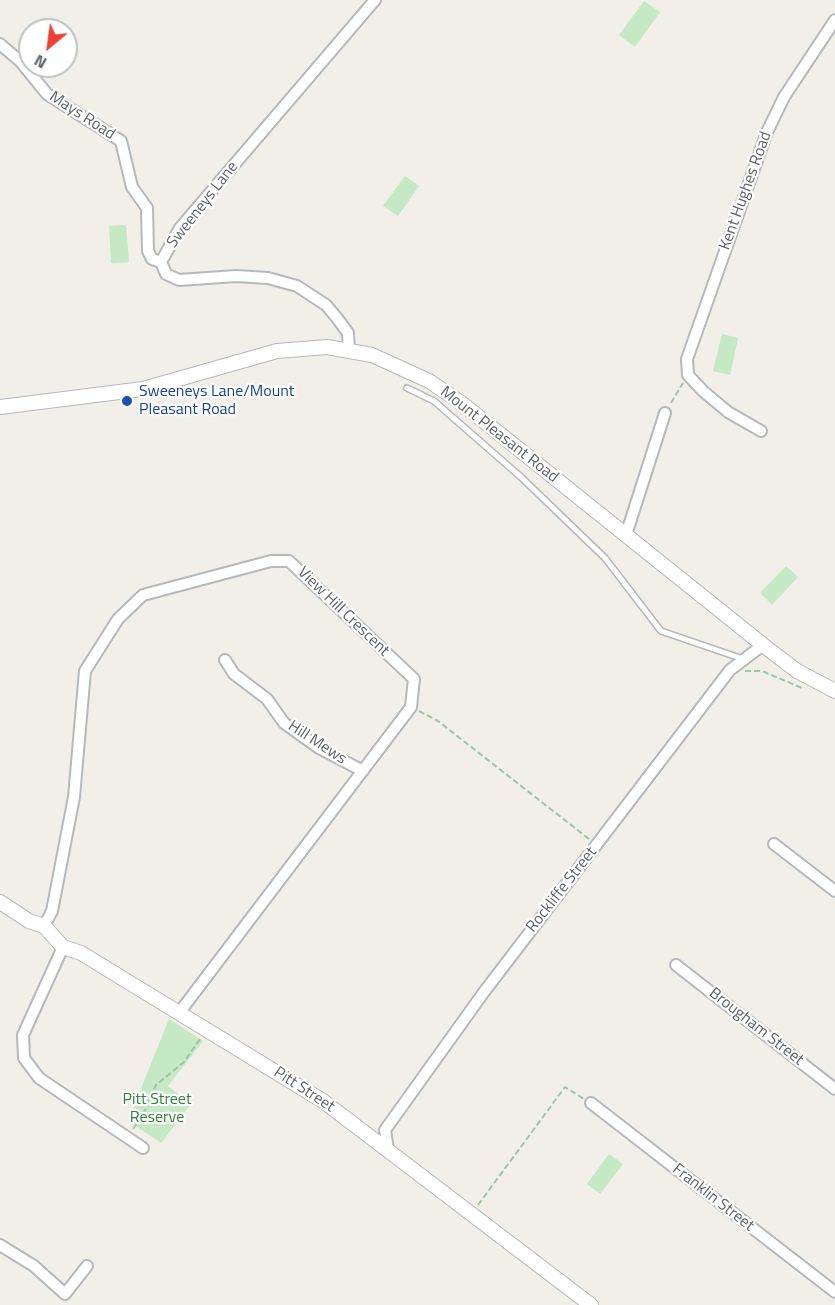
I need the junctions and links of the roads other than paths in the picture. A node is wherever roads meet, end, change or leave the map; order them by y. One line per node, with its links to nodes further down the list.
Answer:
1 (375, 0): 4 (street, Sweeneys Lane)
2 (835, 20): 9 (street, Kent Hughes Road)
3 (0, 44): 4 (street, Mays Road)
4 (161, 262): 5 (street, Sweeneys Lane)
5 (349, 350): 7 (street, Mount Pleasant Road); 10 (street, Mount Pleasant Road)
6 (407, 388): 13 (lane)
7 (0, 407)
8 (665, 413): 10 (street)
9 (761, 431)
10 (626, 535): 11 (street, Mount Pleasant Road)
11 (763, 645): 13 (street, Rockliffe Street); 14 (street, Mount Pleasant Road)
12 (225, 660): 15 (street, Hill Mews)
13 (745, 660): 26 (street, Rockliffe Street)
14 (835, 691)
15 (363, 771): 19 (street, View Hill Crescent); 22 (street)
16 (774, 844): 17 (street)
17 (835, 891)
18 (0, 902): 19 (street, Pitt Street)
19 (44, 926): 20 (street, Pitt Street)
20 (63, 947): 22 (street, Pitt Street); 25 (street)
21 (676, 965): 23 (street, Brougham Street)
22 (179, 1013): 26 (street, Pitt Street)
23 (835, 1089)
24 (591, 1103): 29 (street, Franklin Street)
25 (143, 1148)
26 (388, 1149): 30 (street, Pitt Street)
27 (0, 1245): 28 (street)
28 (87, 1266)
29 (835, 1292)
30 (591, 1305)

